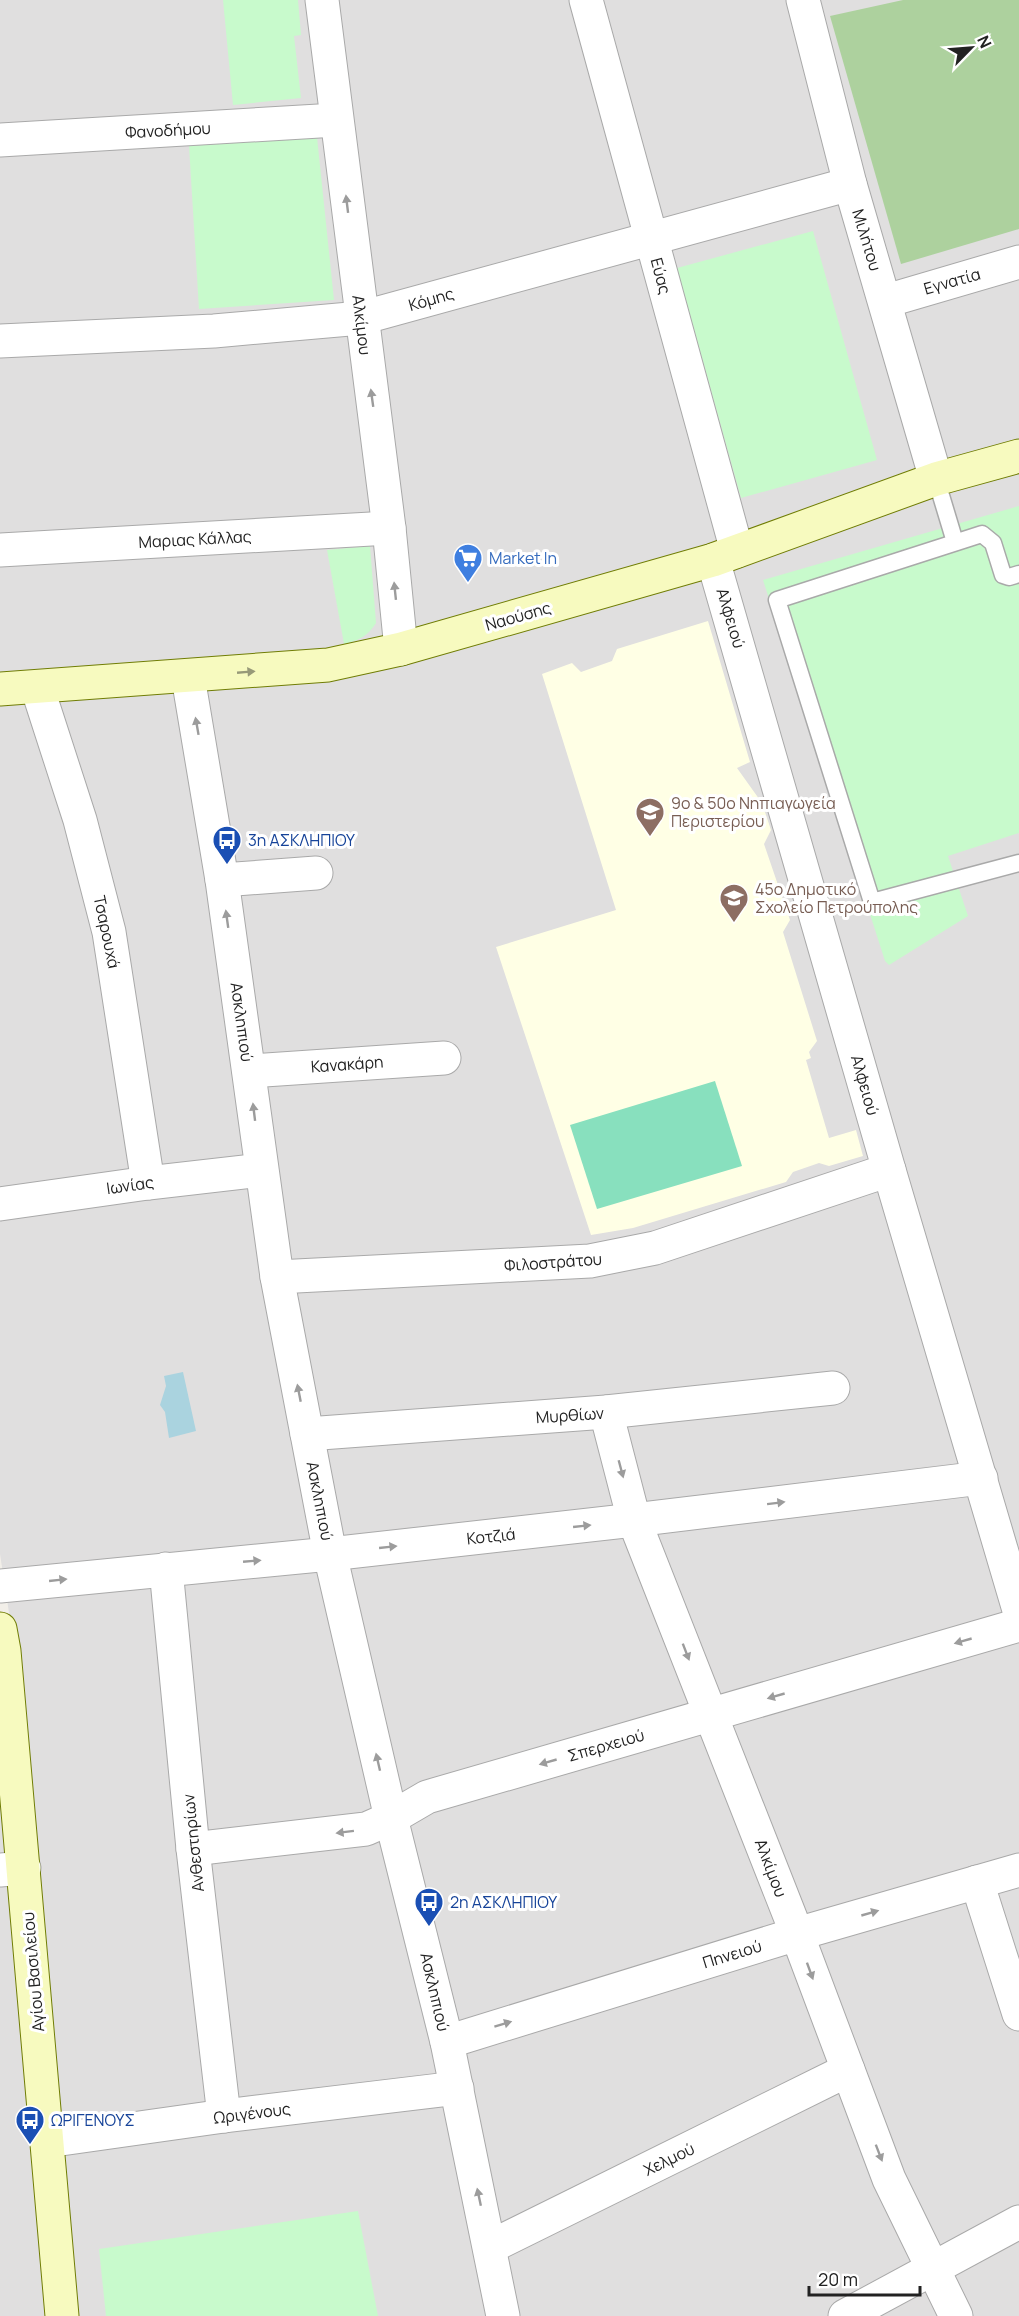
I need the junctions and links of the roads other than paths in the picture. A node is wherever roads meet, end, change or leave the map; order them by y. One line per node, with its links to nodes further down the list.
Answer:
1 (322, 0): 4 (street, Αλκίμου)
2 (586, 0): 7 (street, Εύας)
3 (803, 0): 6 (street, Μιλήτου)
4 (336, 120): 5 (street, Φανοδήμου); 10 (street, Αλκίμου, one-way to 4)
5 (0, 140)
6 (850, 184): 7 (street, Κόμης); 9 (street, Μιλήτου)
7 (651, 237): 10 (street, Κόμης); 17 (street, Εύας)
8 (1019, 262): 9 (street, Εγνατία)
9 (886, 301): 13 (street, Μιλήτου)
10 (361, 318): 11 (street, Κόμης); 14 (street, Αλκίμου, one-way to 10)
11 (0, 341)
12 (1019, 456): 13 (street, Ναούσης)
13 (936, 479): 15 (lane); 17 (street, Ναούσης)
14 (389, 528): 16 (street, Μαριας Κάλλας); 19 (street, Αλκίμου, one-way to 14)
15 (955, 542): 18 (lane); 23 (lane)
16 (0, 550)
17 (725, 555): 19 (street, Ναούσης); 29 (street, Αλφειού)
18 (1019, 574)
19 (401, 650): 20 (street, Ναούσης, one-way to 19)
20 (188, 677): 21 (street, Ναούσης); 25 (street, Ασκληπιού, one-way to 20)
21 (37, 687): 22 (street, Ναούσης); 30 (street, Τσαρουχά)
22 (0, 689)
23 (1019, 863)
24 (316, 873): 25 (street)
25 (222, 880): 27 (street, Ασκληπιού, one-way to 25)
26 (444, 1058): 27 (street, Κανακάρη)
27 (249, 1071): 28 (street, Ασκληπιού, one-way to 27)
28 (261, 1170): 30 (street, Ιωνίας); 32 (street, Ασκληπιού)
29 (889, 1170): 32 (street, Φιλοστράτου); 36 (street, Αλφειού)
30 (148, 1183): 31 (street, Ιωνίας)
31 (0, 1204)
32 (277, 1277): 35 (street, Ασκληπιού, one-way to 32)
33 (833, 1388): 34 (street, Μυρθίων)
34 (606, 1412): 35 (street, Μυρθίων); 37 (street, Αλκίμου, one-way to 37)
35 (306, 1434): 38 (street, Ασκληπιού)
36 (981, 1478): 37 (street, Κοτζιά, one-way to 36); 41 (street, Αλφειού)
37 (634, 1520): 38 (street, Κοτζιά, one-way to 37); 44 (street, Αλκίμου, one-way to 44)
38 (330, 1554): 39 (street, Κοτζιά, one-way to 38); 45 (street, Ασκληπιού, one-way to 38)
39 (166, 1569): 40 (street, Κοτζιά, one-way to 39); 46 (street, Ανθεστηρίων)
40 (0, 1586)
41 (1019, 1610)
42 (1019, 1625): 44 (street, Σπερχειού, one-way to 44)
43 (0, 1629): 47 (street, Αγίου Βασιλείου)
44 (711, 1714): 45 (street, Σπερχειού, one-way to 45); 50 (street, Αλκίμου)
45 (392, 1818): 46 (street, Σπερχειού, one-way to 46); 52 (street, Ασκληπιού)
46 (193, 1849): 55 (street, Ανθεστηρίων)
47 (12, 1869): 56 (street, Αγίου Βασιλείου)
48 (1019, 1870): 49 (street, Πηνειού)
49 (976, 1882): 50 (street, Πηνειού, one-way to 49); 51 (street)
50 (797, 1934): 52 (street, Πηνειού, one-way to 50); 53 (street, Αλκίμου, one-way to 53)
51 (1019, 2014)
52 (447, 2042): 54 (street, Ασκληπιού)
53 (848, 2070): 58 (street, Χελμού); 59 (street, Αλκίμου, one-way to 59)
54 (457, 2088): 55 (street, Ωριγένους); 58 (street, Ασκληπιού, one-way to 54)
55 (224, 2116): 56 (street, Ωριγένους)
56 (47, 2141): 60 (street, Αγίου Βασιλείου)
57 (1019, 2222): 59 (street)
58 (490, 2247): 61 (street, Ασκληπιού)
59 (932, 2270): 62 (street); 63 (street, Αλκίμου)
60 (62, 2316)
61 (504, 2316)
62 (845, 2316)
63 (956, 2316)

